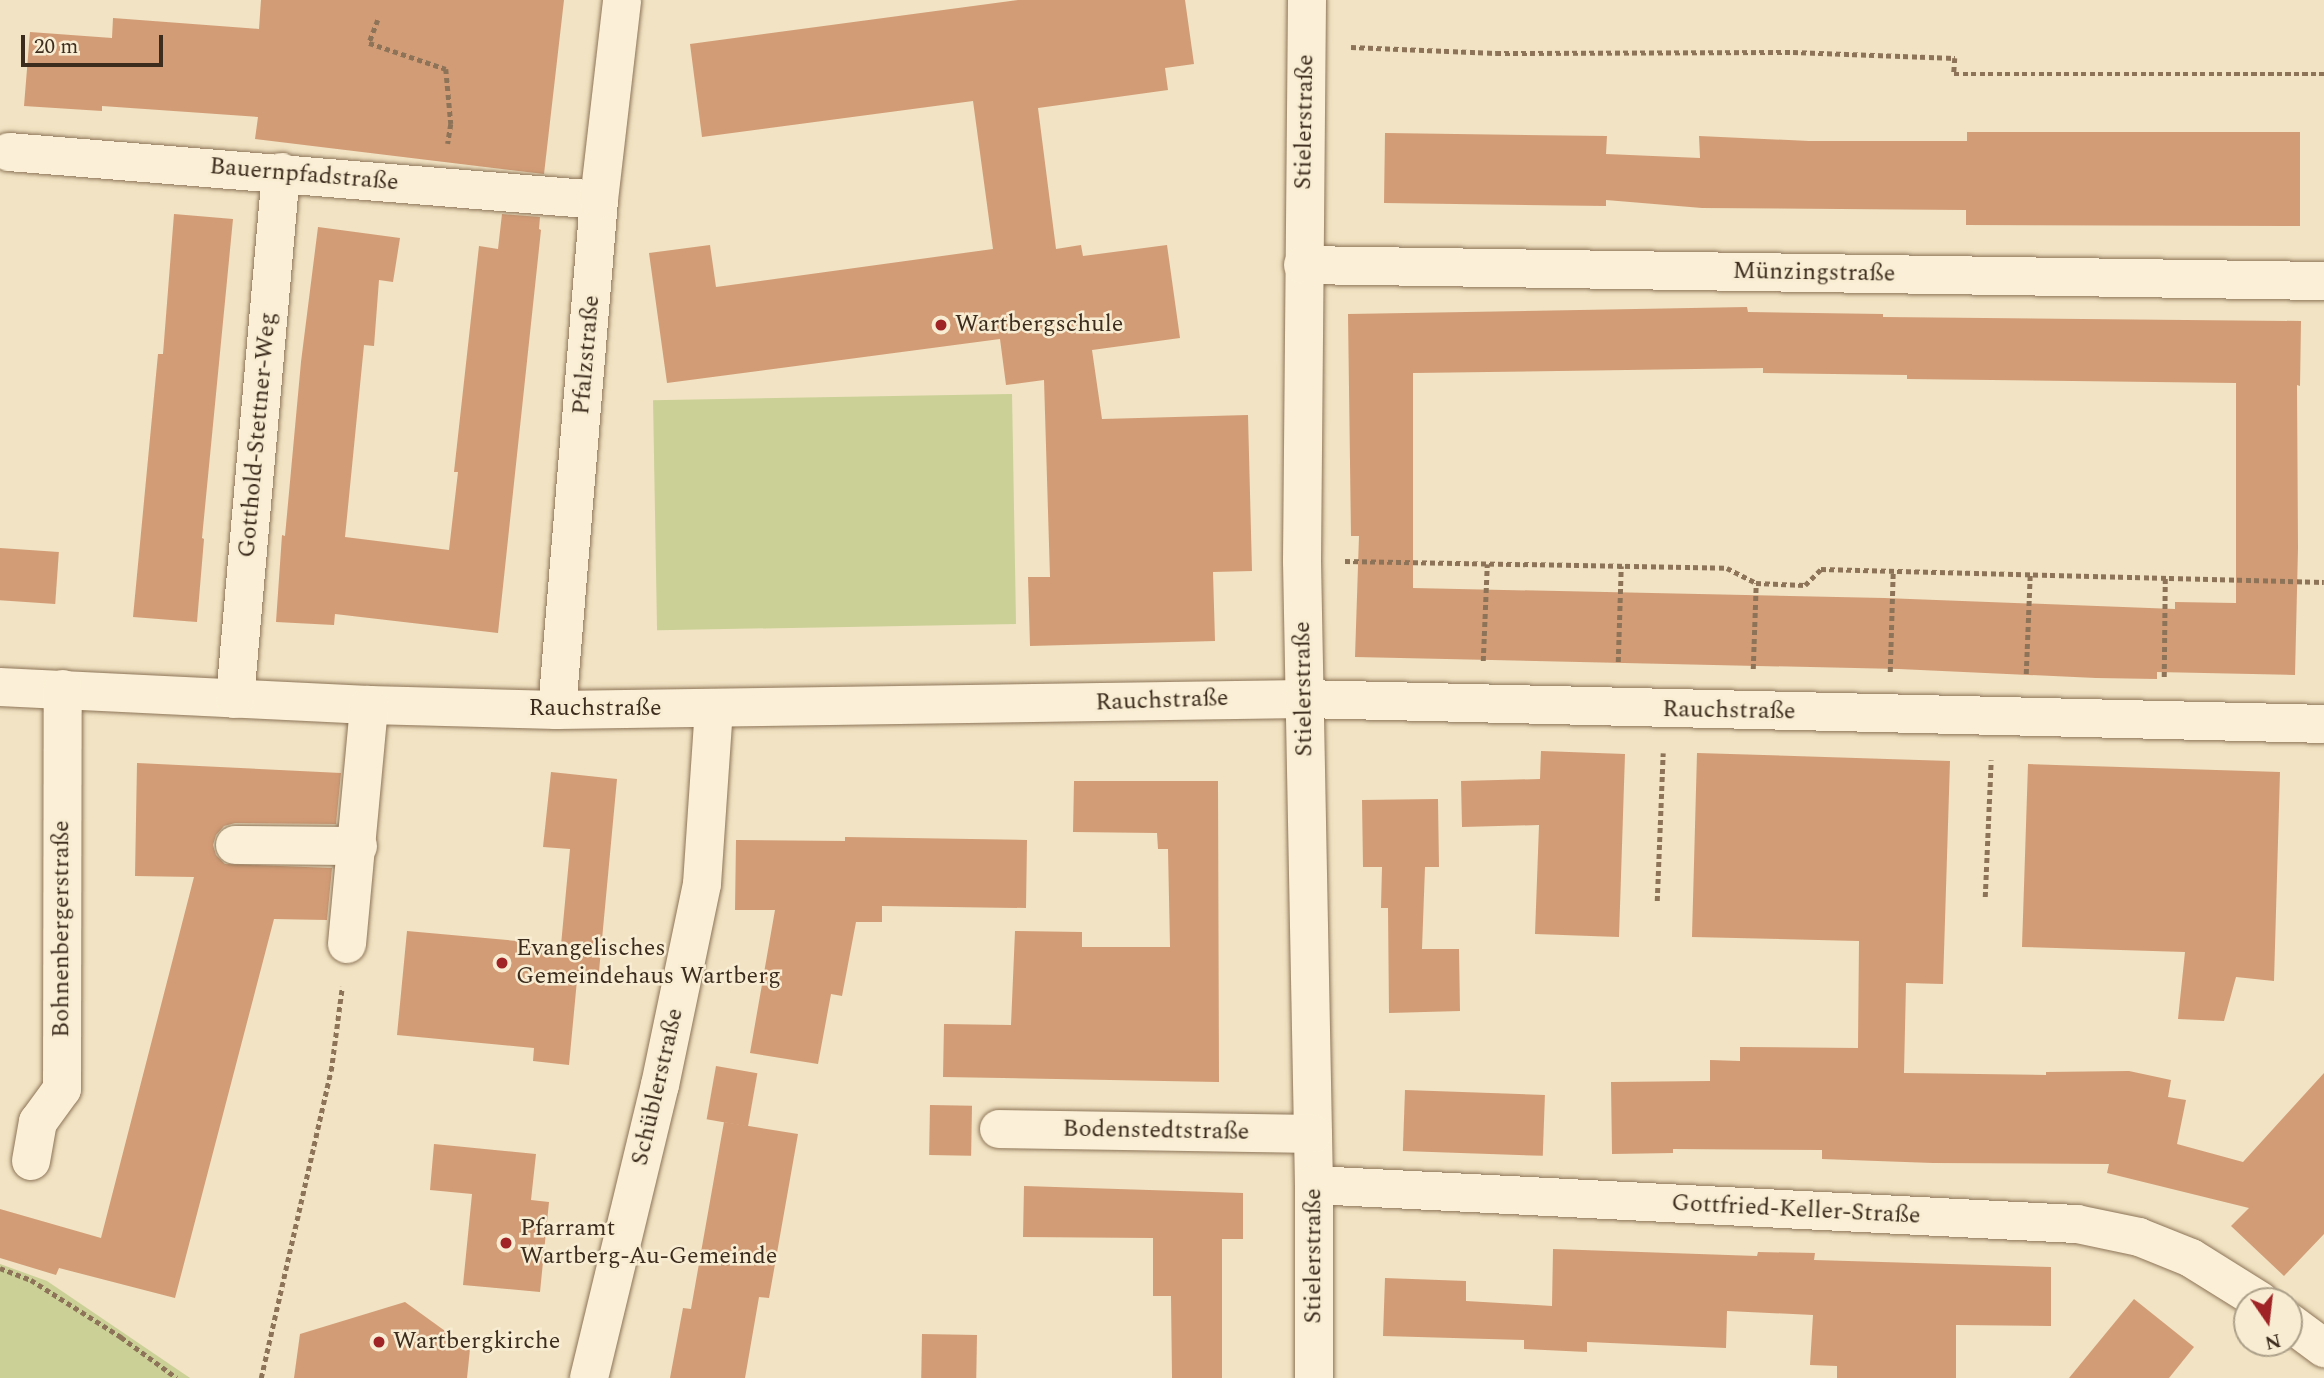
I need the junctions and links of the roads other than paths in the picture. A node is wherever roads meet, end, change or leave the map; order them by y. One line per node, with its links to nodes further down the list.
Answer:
1 (622, 0): 5 (street, Pfalzstraße)
2 (1307, 0): 6 (street, Stielerstraße)
3 (9, 152): 4 (street, Bauernpfadstraße)
4 (281, 172): 5 (street, Bauernpfadstraße); 10 (street, Gotthold-Stettner-Weg)
5 (599, 200): 13 (street, Pfalzstraße)
6 (1303, 265): 7 (street, Münzingstraße); 11 (street, Stielerstraße)
7 (2324, 281)
8 (0, 687): 9 (street, Rauchstraße)
9 (63, 689): 10 (street, Rauchstraße); 21 (street, Bohnenbergerstraße)
10 (235, 699): 12 (street, Rauchstraße)
11 (1304, 699): 14 (street, Rauchstraße); 15 (street, Rauchstraße); 20 (street, Stielerstraße)
12 (369, 705): 13 (street, Rauchstraße); 17 (street)
13 (557, 710): 14 (street, Rauchstraße)
14 (714, 710): 26 (street, Schüblerstraße)
15 (2324, 724)
16 (235, 845): 17 (street)
17 (358, 846): 18 (street)
18 (347, 944)
19 (999, 1129): 20 (street, Bodenstedtstraße)
20 (1313, 1134): 22 (street, Stielerstraße)
21 (31, 1161)
22 (1314, 1185): 23 (street, Gottfried-Keller-Straße); 27 (street, Stielerstraße)
23 (2238, 1287)
24 (2303, 1332): 25 (street)
25 (2324, 1348)
26 (589, 1378)
27 (1314, 1378)

